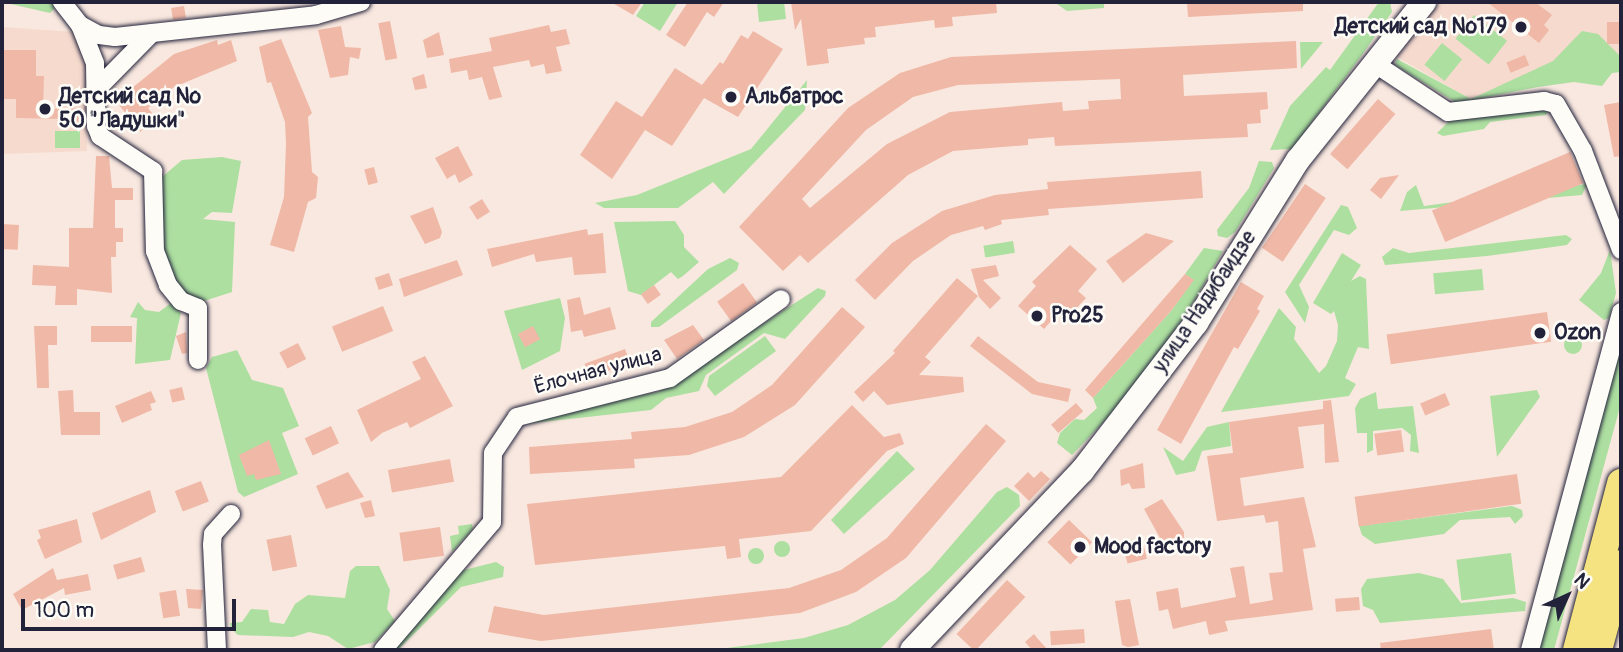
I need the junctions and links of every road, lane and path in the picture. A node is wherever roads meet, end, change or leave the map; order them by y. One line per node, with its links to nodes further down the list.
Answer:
1 (62, 2): 4 (street)
2 (361, 2): 5 (street)
3 (1424, 2): 6 (main road, улица Надибаидзе)
4 (80, 25): 5 (street); 7 (street)
5 (152, 33): 7 (street)
6 (1377, 65): 8 (street); 17 (main road, улица Надибаидзе)
7 (95, 91): 11 (street)
8 (1621, 250)
9 (781, 299): 16 (street, Ёлочная улица)
10 (1621, 313): 18 (street)
11 (198, 360)
12 (1621, 483): 19 (highway)
13 (232, 514): 15 (street)
14 (1621, 564): 20 (highway)
15 (217, 650)
16 (383, 650)
17 (912, 650)
18 (1530, 650)
19 (1577, 650)
20 (1598, 650)

